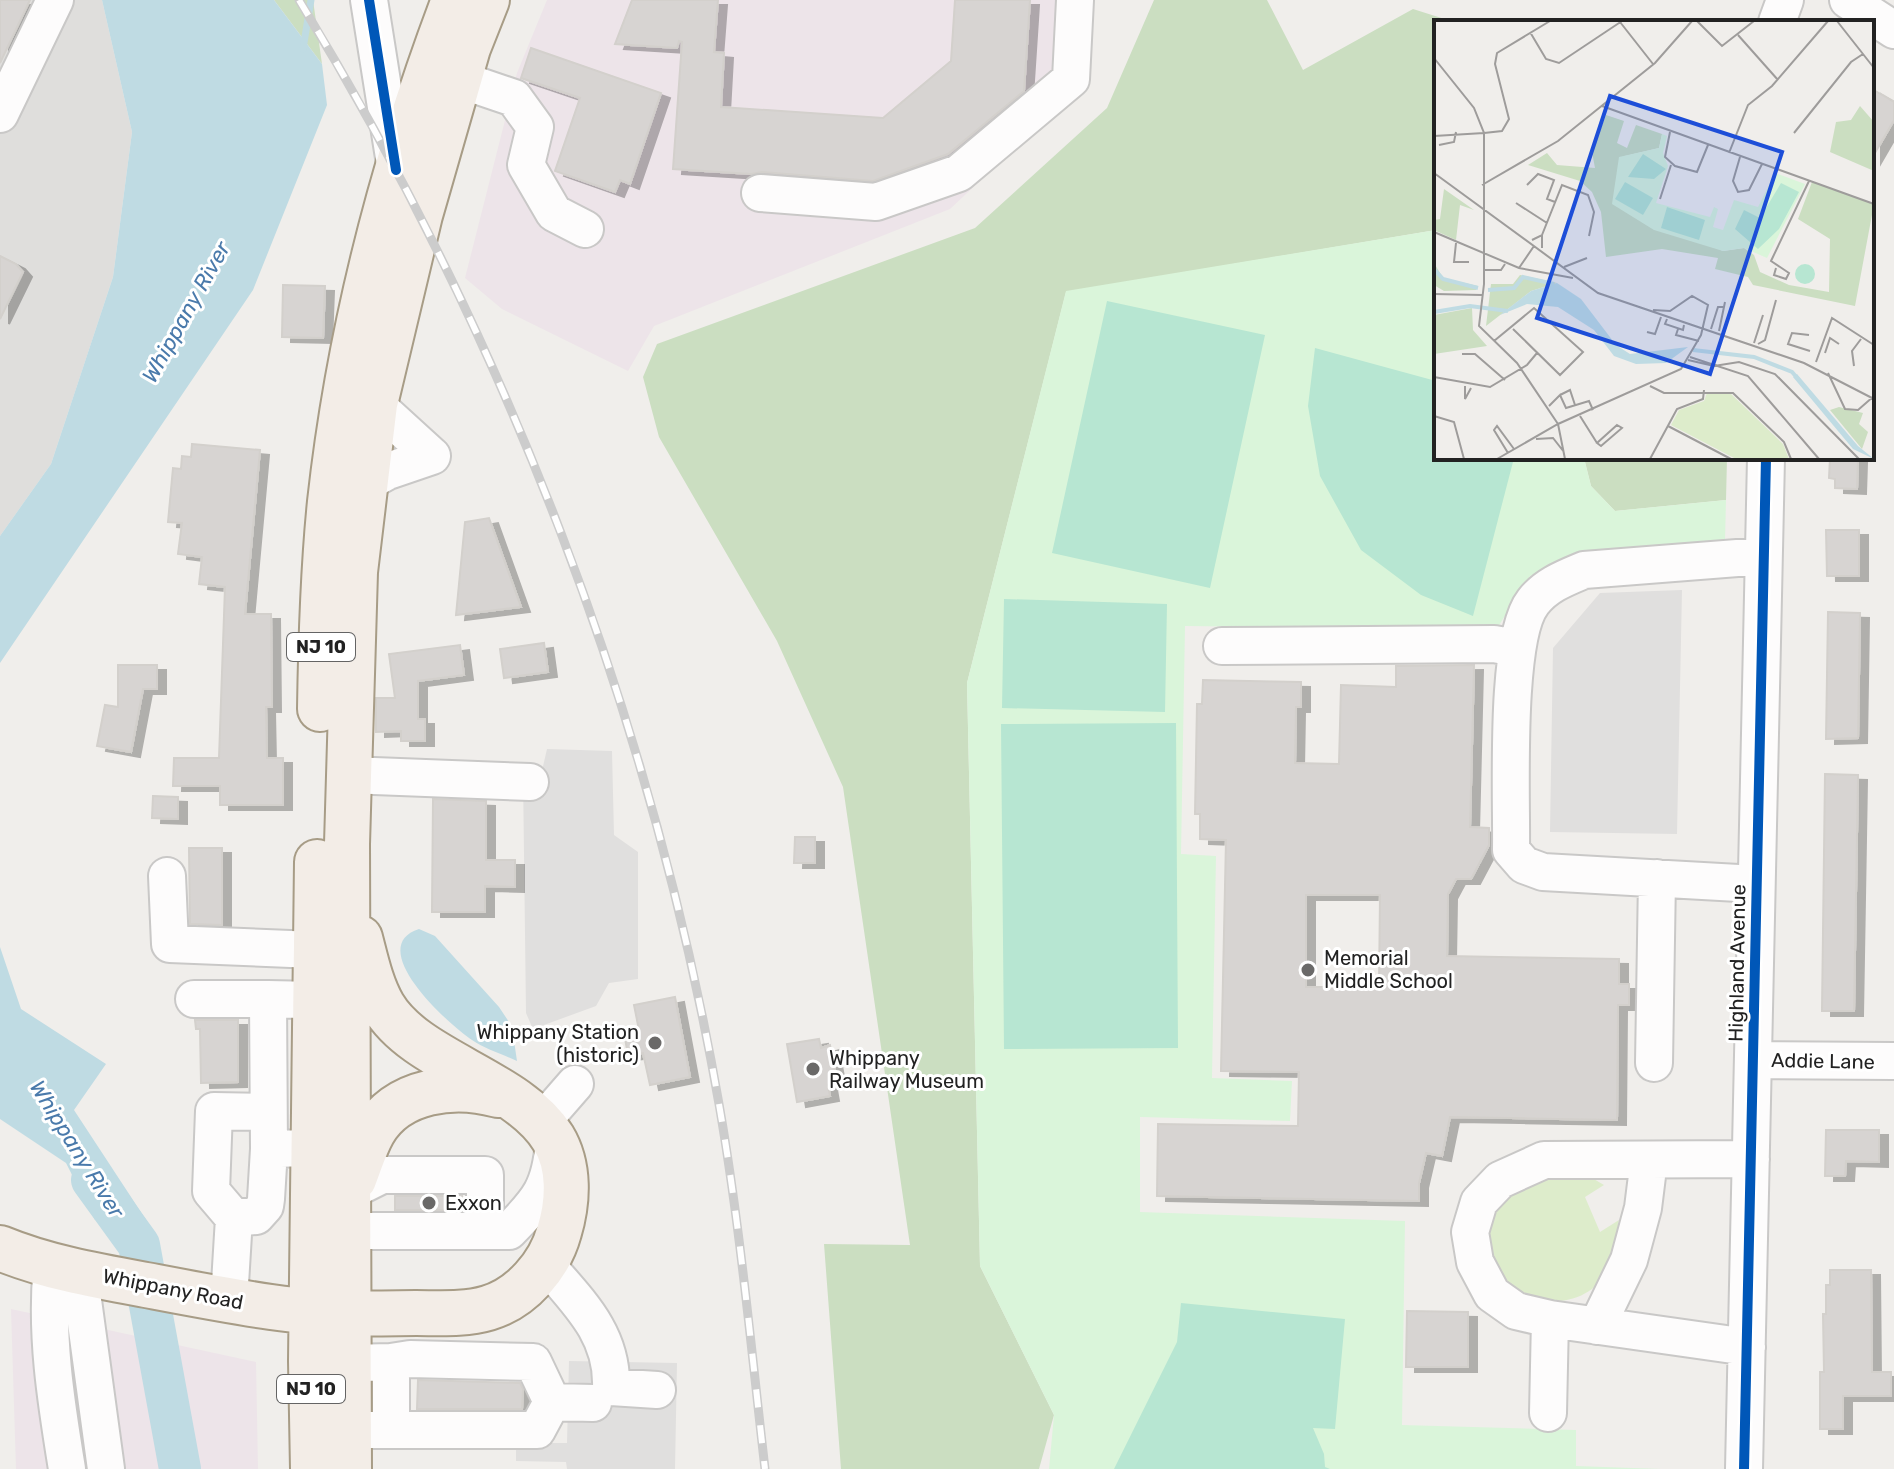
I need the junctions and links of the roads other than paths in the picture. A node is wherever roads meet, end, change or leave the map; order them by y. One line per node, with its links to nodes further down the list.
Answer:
1 (55, 0): 11 (street)
2 (369, 0): 12 (street)
3 (454, 0): 12 (main road, NJ 10)
4 (487, 0): 10 (main road, NJ 10)
5 (1075, 0): 13 (street)
6 (1785, 0): 8 (street)
7 (1848, 0): 9 (street)
8 (1778, 20)
9 (1894, 30)
10 (458, 79): 14 (street); 15 (main road, NJ 10)
11 (0, 114)
12 (396, 170): 27 (main road, NJ 10)
13 (760, 193)
14 (585, 229)
15 (375, 404): 17 (main road, NJ 10); 17 (street)
16 (1766, 460): 18 (street, Highland Avenue)
17 (366, 483): 21 (main road, NJ 10)
18 (1763, 556): 20 (street); 26 (street, Highland Avenue)
19 (1222, 646): 20 (street)
20 (1516, 648): 25 (street)
21 (348, 775): 22 (street); 23 (main road, NJ 10)
22 (530, 782)
23 (347, 844): 36 (main road); 41 (main road, NJ 10)
24 (167, 876): 27 (street)
25 (1657, 878): 26 (street); 33 (street)
26 (1756, 884): 31 (street, Highland Avenue)
27 (315, 950): 30 (main road, NJ 10)
28 (194, 999): 29 (street)
29 (268, 999): 30 (street); 35 (street)
30 (315, 1000): 37 (main road, NJ 10)
31 (1753, 1060): 32 (street, Addie Lane); 39 (street, Highland Avenue)
32 (1894, 1061)
33 (1654, 1063)
34 (575, 1084): 36 (street)
35 (267, 1112): 38 (street); 42 (street)
36 (536, 1121): 41 (main road); 43 (street); 45 (main road, Whippany Road)
37 (312, 1148): 38 (street); 48 (main road, NJ 10)
38 (269, 1149): 42 (street)
39 (1751, 1159): 40 (street); 51 (street, Highland Avenue)
40 (1649, 1160): 49 (street); 50 (street)
41 (349, 1211): 43 (street); 43 (street); 48 (main road, NJ 10)
42 (234, 1218): 47 (street)
43 (485, 1231)
44 (0, 1248): 46 (main road, Whippany Road)
45 (544, 1262): 48 (main road, Whippany Road); 54 (street)
46 (83, 1272): 47 (main road, Whippany Road); 58 (street); 59 (street)
47 (224, 1300): 48 (main road, Whippany Road)
48 (330, 1311): 52 (main road, NJ 10); 60 (main road, NJ 10)
49 (1550, 1319): 50 (street); 56 (street)
50 (1597, 1326): 51 (street)
51 (1747, 1347): 61 (street, Highland Avenue)
52 (370, 1363): 55 (street); 57 (main road, NJ 10)
53 (657, 1390): 54 (street)
54 (600, 1392): 55 (street)
55 (552, 1402): 57 (street)
56 (1548, 1413)
57 (363, 1443)
58 (67, 1469)
59 (106, 1469)
60 (313, 1469)
61 (1744, 1469)

